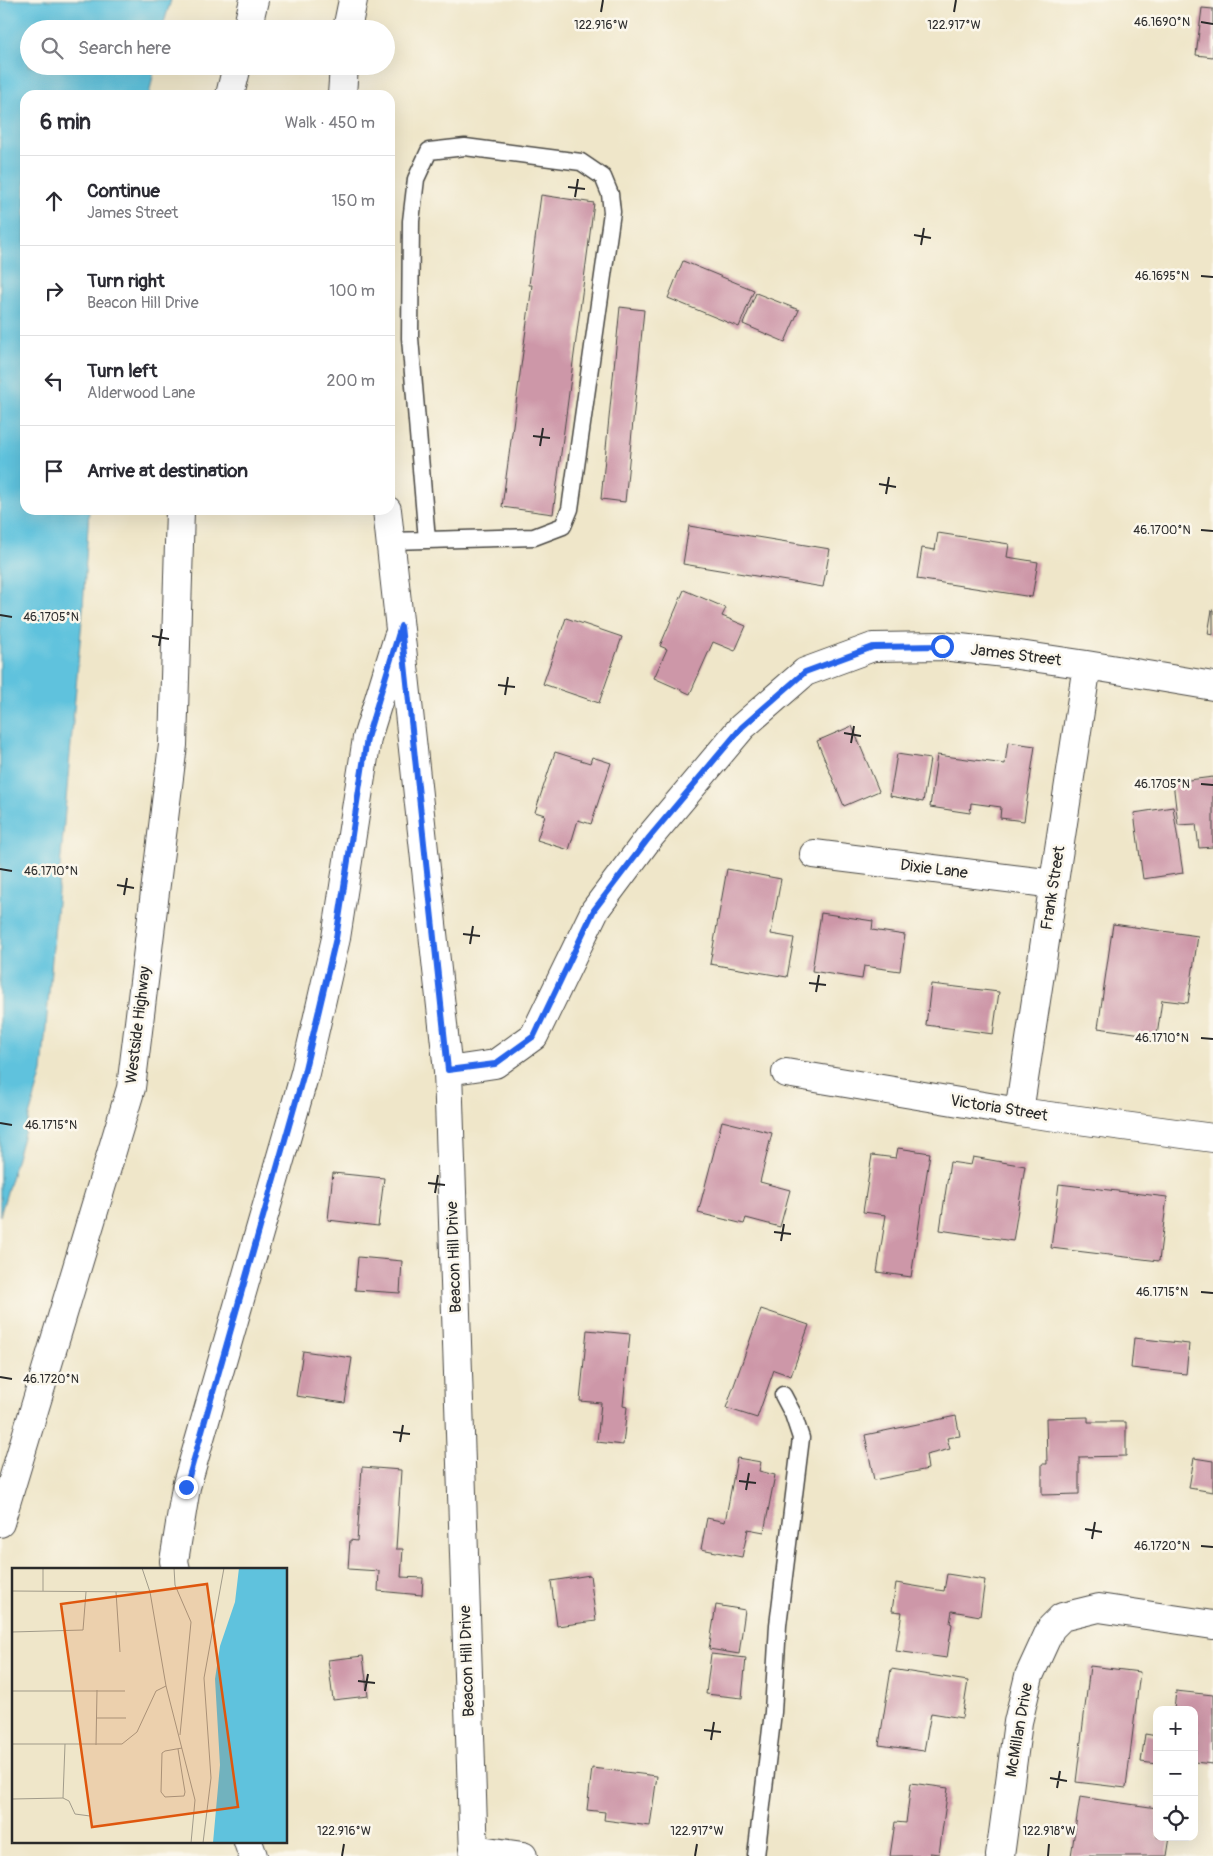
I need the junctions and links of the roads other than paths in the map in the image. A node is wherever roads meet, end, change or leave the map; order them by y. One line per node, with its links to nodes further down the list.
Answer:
1 (254, 0): 3 (street)
2 (353, 0): 4 (street)
3 (249, 20)
4 (349, 20)
5 (235, 75): 7 (street)
6 (343, 75): 8 (street)
7 (231, 90)
8 (342, 90)
9 (180, 515): 23 (street, Westside Highway)
10 (388, 515): 12 (street, Beacon Hill Drive)
11 (427, 540): 11 (lane); 12 (lane)
12 (391, 541): 13 (street, Beacon Hill Drive)
13 (401, 626): 18 (street, Beacon Hill Drive); 24 (street)
14 (1087, 665): 15 (street, James Street); 17 (street, Frank Street); 18 (street, James Street)
15 (1213, 686)
16 (814, 854): 17 (street, Dixie Lane)
17 (1054, 884): 20 (street, Frank Street)
18 (448, 1070): 27 (street, Beacon Hill Drive)
19 (786, 1073): 20 (street, Victoria Street)
20 (1019, 1112): 21 (street, Victoria Street)
21 (1213, 1138)
22 (783, 1395): 30 (lane)
23 (0, 1523)
24 (176, 1568)
25 (1213, 1624): 31 (street, McMillan Drive)
26 (249, 1844): 28 (street)
27 (473, 1852): 29 (street)
28 (253, 1856)
29 (523, 1856)
30 (756, 1856)
31 (1000, 1856)

